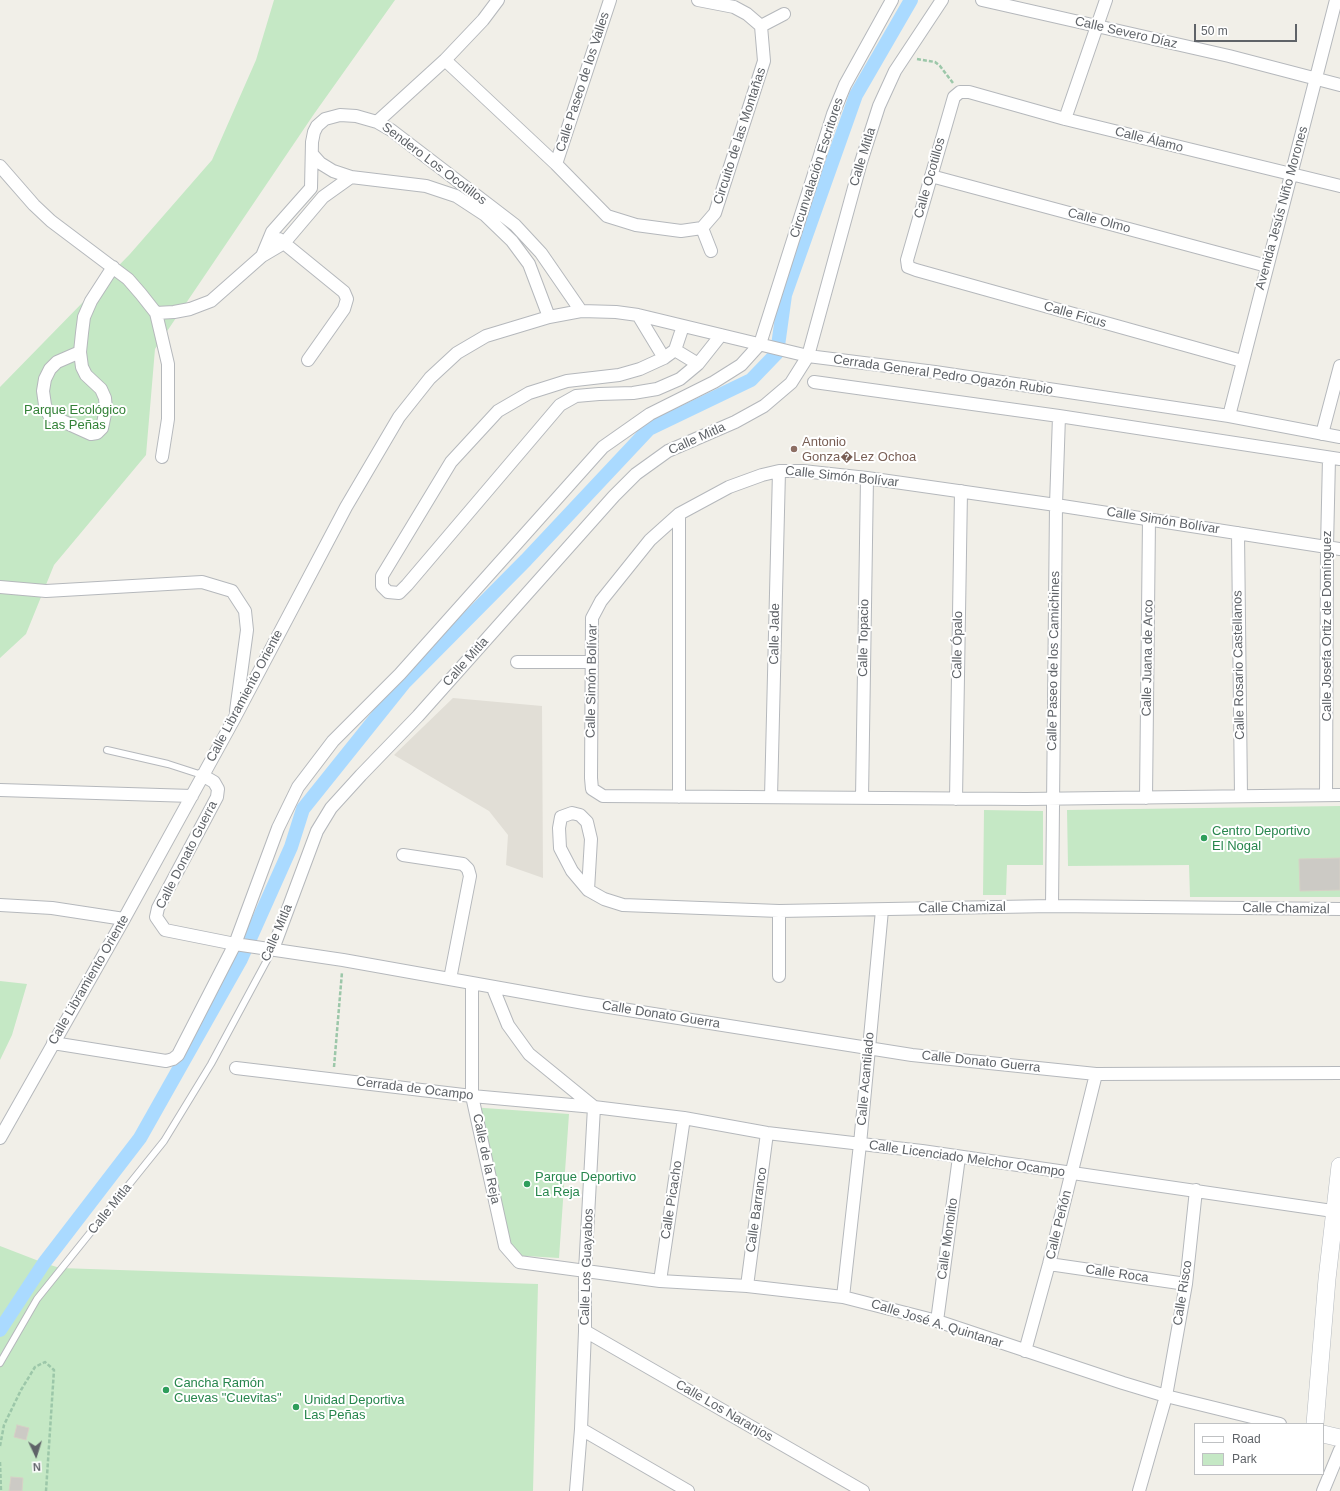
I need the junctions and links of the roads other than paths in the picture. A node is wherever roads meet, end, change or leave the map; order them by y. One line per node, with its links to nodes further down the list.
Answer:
1 (498, 0): 12 (street)
2 (610, 0): 19 (street, Calle Paseo de los Valles)
3 (698, 0): 10 (street)
4 (892, 0): 41 (street, Circunvalación Escritores)
5 (942, 0): 44 (street, Calle Mitla)
6 (982, 0): 11 (street, Calle Severo Díaz)
7 (1106, 0): 11 (street)
8 (1336, 0): 13 (street, Avenida Jesús Niño Morones)
9 (784, 14): 10 (street)
10 (761, 26): 27 (street, Circuito de las Montañas)
11 (1097, 26): 13 (street, Calle Severo Díaz); 16 (street)
12 (445, 60): 17 (street); 19 (street)
13 (1316, 79): 14 (street, Calle Severo Díaz); 21 (street, Avenida Jesús Niño Morones)
14 (1340, 85)
15 (960, 92): 16 (street, Calle Álamo); 22 (street, Calle Ocotillos)
16 (1065, 119): 21 (street, Calle Álamo)
17 (377, 122): 18 (street, Sendero Los Ocotillos); 35 (street, Sendero Los Ocotillos)
18 (312, 154): 23 (street, Sendero Los Ocotillos); 25 (street)
19 (556, 164): 27 (street)
20 (0, 166): 33 (street)
21 (1291, 174): 24 (street, Calle Álamo); 32 (street, Avenida Jesús Niño Morones)
22 (930, 176): 32 (street, Calle Olmo); 34 (street, Calle Ocotillos)
23 (351, 177): 26 (street); 38 (street, Sendero Los Ocotillos)
24 (1340, 186)
25 (311, 188): 26 (street); 28 (street)
26 (323, 197): 29 (street)
27 (702, 228): 30 (street)
28 (272, 232): 29 (street); 31 (street)
29 (284, 243): 31 (street); 46 (street)
30 (711, 251)
31 (262, 256): 36 (street)
32 (1266, 266): 47 (street, Avenida Jesús Niño Morones)
33 (113, 267): 36 (street); 43 (street)
34 (908, 267): 47 (street, Calle Ficus)
35 (581, 312): 37 (street, Cerrada General Pedro Ogazón Rubio); 38 (street, Cerrada General Pedro Ogazón Rubio)
36 (156, 314): 55 (street)
37 (638, 315): 39 (street, Cerrada General Pedro Ogazón Rubio); 45 (street)
38 (549, 317): 69 (street, Calle Libramiento Oriente)
39 (683, 326): 40 (street, Cerrada General Pedro Ogazón Rubio); 42 (street)
40 (721, 335): 41 (street, Cerrada General Pedro Ogazón Rubio); 48 (street)
41 (765, 345): 44 (street, Cerrada General Pedro Ogazón Rubio); 91 (street)
42 (675, 350): 45 (street); 48 (street)
43 (80, 352): 43 (street)
44 (808, 356): 52 (street, Cerrada General Pedro Ogazón Rubio); 92 (street, Calle Mitla)
45 (664, 358): 48 (street)
46 (308, 360)
47 (1242, 361): 52 (street, Avenida Jesús Niño Morones)
48 (698, 364)
49 (1340, 366): 53 (street)
50 (814, 382): 51 (street, Cerrada General Pedro Ogazón Rubio)
51 (1059, 416): 56 (street, Cerrada General Pedro Ogazón Rubio); 60 (street, Calle Paseo de los Camichines)
52 (1229, 416): 53 (street, Cerrada General Pedro Ogazón Rubio)
53 (1322, 434): 54 (street, Cerrada General Pedro Ogazón Rubio)
54 (1340, 437)
55 (162, 457)
56 (1335, 458): 64 (street, Calle Josefa Ortiz de Domínguez)
57 (779, 471): 58 (street, Calle Simón Bolívar); 61 (street, Calle Simón Bolívar); 78 (street, Calle Jade)
58 (867, 478): 59 (street, Calle Simón Bolívar); 79 (street, Calle Topacio)
59 (961, 491): 60 (street, Calle Simón Bolívar); 81 (street, Calle Ópalo)
60 (1056, 505): 62 (street, Calle Simón Bolívar); 82 (street, Calle Paseo de los Camichines)
61 (679, 514): 68 (street, Calle Simón Bolívar); 76 (street)
62 (1149, 519): 63 (street, Calle Simón Bolívar); 80 (street, Calle Juana de Arco)
63 (1238, 533): 64 (street, Calle Simón Bolívar); 77 (street, Calle Rosario Castellanos)
64 (1327, 547): 65 (street, Calle Simón Bolívar); 74 (street, Calle Josefa Ortiz de Domínguez)
65 (1340, 549)
66 (0, 587): 69 (street)
67 (517, 662): 68 (street)
68 (592, 662): 76 (street, Calle Simón Bolívar)
69 (234, 719): 71 (street, Calle Libramiento Oriente)
70 (107, 750): 71 (lane)
71 (202, 775): 75 (street, Calle Libramiento Oriente); 91 (street, Calle Donato Guerra)
72 (0, 790): 75 (street)
73 (1340, 794): 74 (street)
74 (1326, 795): 77 (street)
75 (192, 796): 90 (street, Calle Libramiento Oriente)
76 (680, 796): 78 (street)
77 (1241, 796): 80 (street)
78 (771, 797): 79 (street)
79 (862, 798): 81 (street)
80 (1146, 798): 82 (street)
81 (956, 799): 82 (street)
82 (1052, 799): 86 (street, Calle Paseo de los Camichines)
83 (403, 855): 94 (street)
84 (588, 890): 84 (street, Calle Chamizal); 89 (street, Calle Chamizal)
85 (0, 905): 90 (street)
86 (1052, 906): 87 (street, Calle Chamizal); 88 (street, Calle Chamizal)
87 (1340, 909)
88 (882, 910): 89 (street, Calle Chamizal); 98 (street, Calle Acantilado)
89 (779, 911): 93 (street)
90 (124, 919): 97 (street, Calle Libramiento Oriente)
91 (240, 944): 92 (street, Calle Donato Guerra); 97 (street)
92 (268, 948): 94 (street, Calle Donato Guerra); 122 (lane, Calle Mitla)
93 (780, 976)
94 (450, 979): 95 (street, Calle Donato Guerra)
95 (472, 984): 96 (street, Calle Donato Guerra); 102 (street, Calle de la Reja)
96 (493, 988): 98 (street, Calle Donato Guerra); 103 (street)
97 (53, 1043): 106 (street, Calle Libramiento Oriente)
98 (870, 1048): 101 (street, Calle Donato Guerra); 107 (street, Calle Acantilado)
99 (236, 1068): 102 (street, Cerrada de Ocampo)
100 (1340, 1073): 101 (street, Calle Donato Guerra)
101 (1096, 1074): 110 (street, Calle Peñón)
102 (472, 1096): 103 (street, Cerrada de Ocampo); 114 (street, Calle de la Reja)
103 (594, 1107): 104 (street, Calle Licenciado Melchor Ocampo); 114 (street, Calle Los Guayabos)
104 (684, 1118): 105 (street, Calle Licenciado Melchor Ocampo); 115 (street, Calle Picacho)
105 (768, 1133): 107 (street, Calle Licenciado Melchor Ocampo); 117 (street, Calle Barranco)
106 (0, 1138)
107 (860, 1144): 108 (street, Calle Licenciado Melchor Ocampo); 118 (street, Calle Acantilado)
108 (959, 1157): 110 (street, Calle Licenciado Melchor Ocampo); 119 (street, Calle Monolito)
109 (1340, 1166): 112 (street)
110 (1072, 1173): 111 (street, Calle Licenciado Melchor Ocampo); 113 (street, Calle Peñón)
111 (1196, 1190): 112 (street, Calle Licenciado Melchor Ocampo); 116 (street, Calle Risco)
112 (1337, 1212): 125 (street)
113 (1049, 1264): 116 (street, Calle Roca); 121 (street, Calle Peñón)
114 (585, 1271): 115 (street, Calle José A. Quintanar); 120 (street, Calle Los Guayabos)
115 (660, 1281): 117 (street, Calle José A. Quintanar)
116 (1186, 1284): 123 (street, Calle Risco)
117 (747, 1286): 118 (street, Calle José A. Quintanar)
118 (843, 1296): 119 (street, Calle José A. Quintanar)
119 (937, 1321): 121 (street, Calle José A. Quintanar)
120 (585, 1331): 126 (street, Calle Los Guayabos); 132 (street, Calle Los Naranjos)
121 (1025, 1351): 123 (street, Calle José A. Quintanar)
122 (0, 1363)
123 (1166, 1396): 124 (street, Calle José A. Quintanar); 133 (street, Calle Risco)
124 (1276, 1423)
125 (1315, 1423)
126 (581, 1429): 130 (street, Calle Los Guayabos); 131 (street)
127 (1324, 1434): 128 (street)
128 (1340, 1438)
129 (1340, 1450): 134 (street)
130 (576, 1491)
131 (688, 1491)
132 (863, 1491)
133 (1139, 1491)
134 (1323, 1491)

